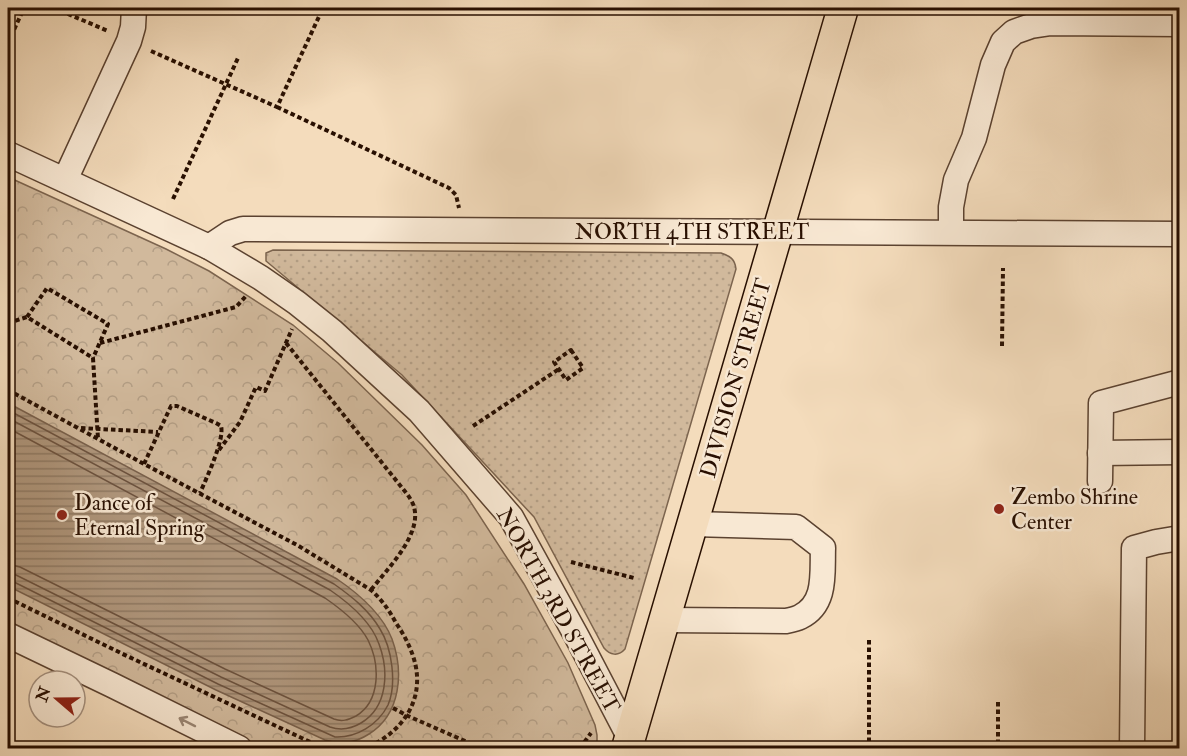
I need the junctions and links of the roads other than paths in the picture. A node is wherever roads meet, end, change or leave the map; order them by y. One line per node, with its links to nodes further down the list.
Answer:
1 (134, 8): 6 (street)
2 (843, 8): 7 (main road, DIVISION STREET)
3 (1051, 15): 4 (street); 8 (street)
4 (1179, 24)
5 (8, 154): 6 (street, NORTH 3RD STREET)
6 (65, 180): 10 (street, NORTH 3RD STREET)
7 (778, 231): 8 (street, NORTH 4TH STREET); 10 (street, NORTH 4TH STREET); 15 (main road, DIVISION STREET)
8 (951, 232): 9 (street, NORTH 4TH STREET)
9 (1179, 234)
10 (209, 247): 19 (street, NORTH 3RD STREET)
11 (1179, 382): 13 (street)
12 (1179, 452): 13 (street)
13 (1100, 453): 14 (street)
14 (1100, 481)
15 (693, 524): 17 (main road, DIVISION STREET); 17 (street)
16 (1179, 538): 21 (street)
17 (665, 620): 19 (main road, DIVISION STREET)
18 (8, 635): 20 (street, one-way to 18)
19 (631, 745)
20 (239, 748)
21 (1132, 748)

